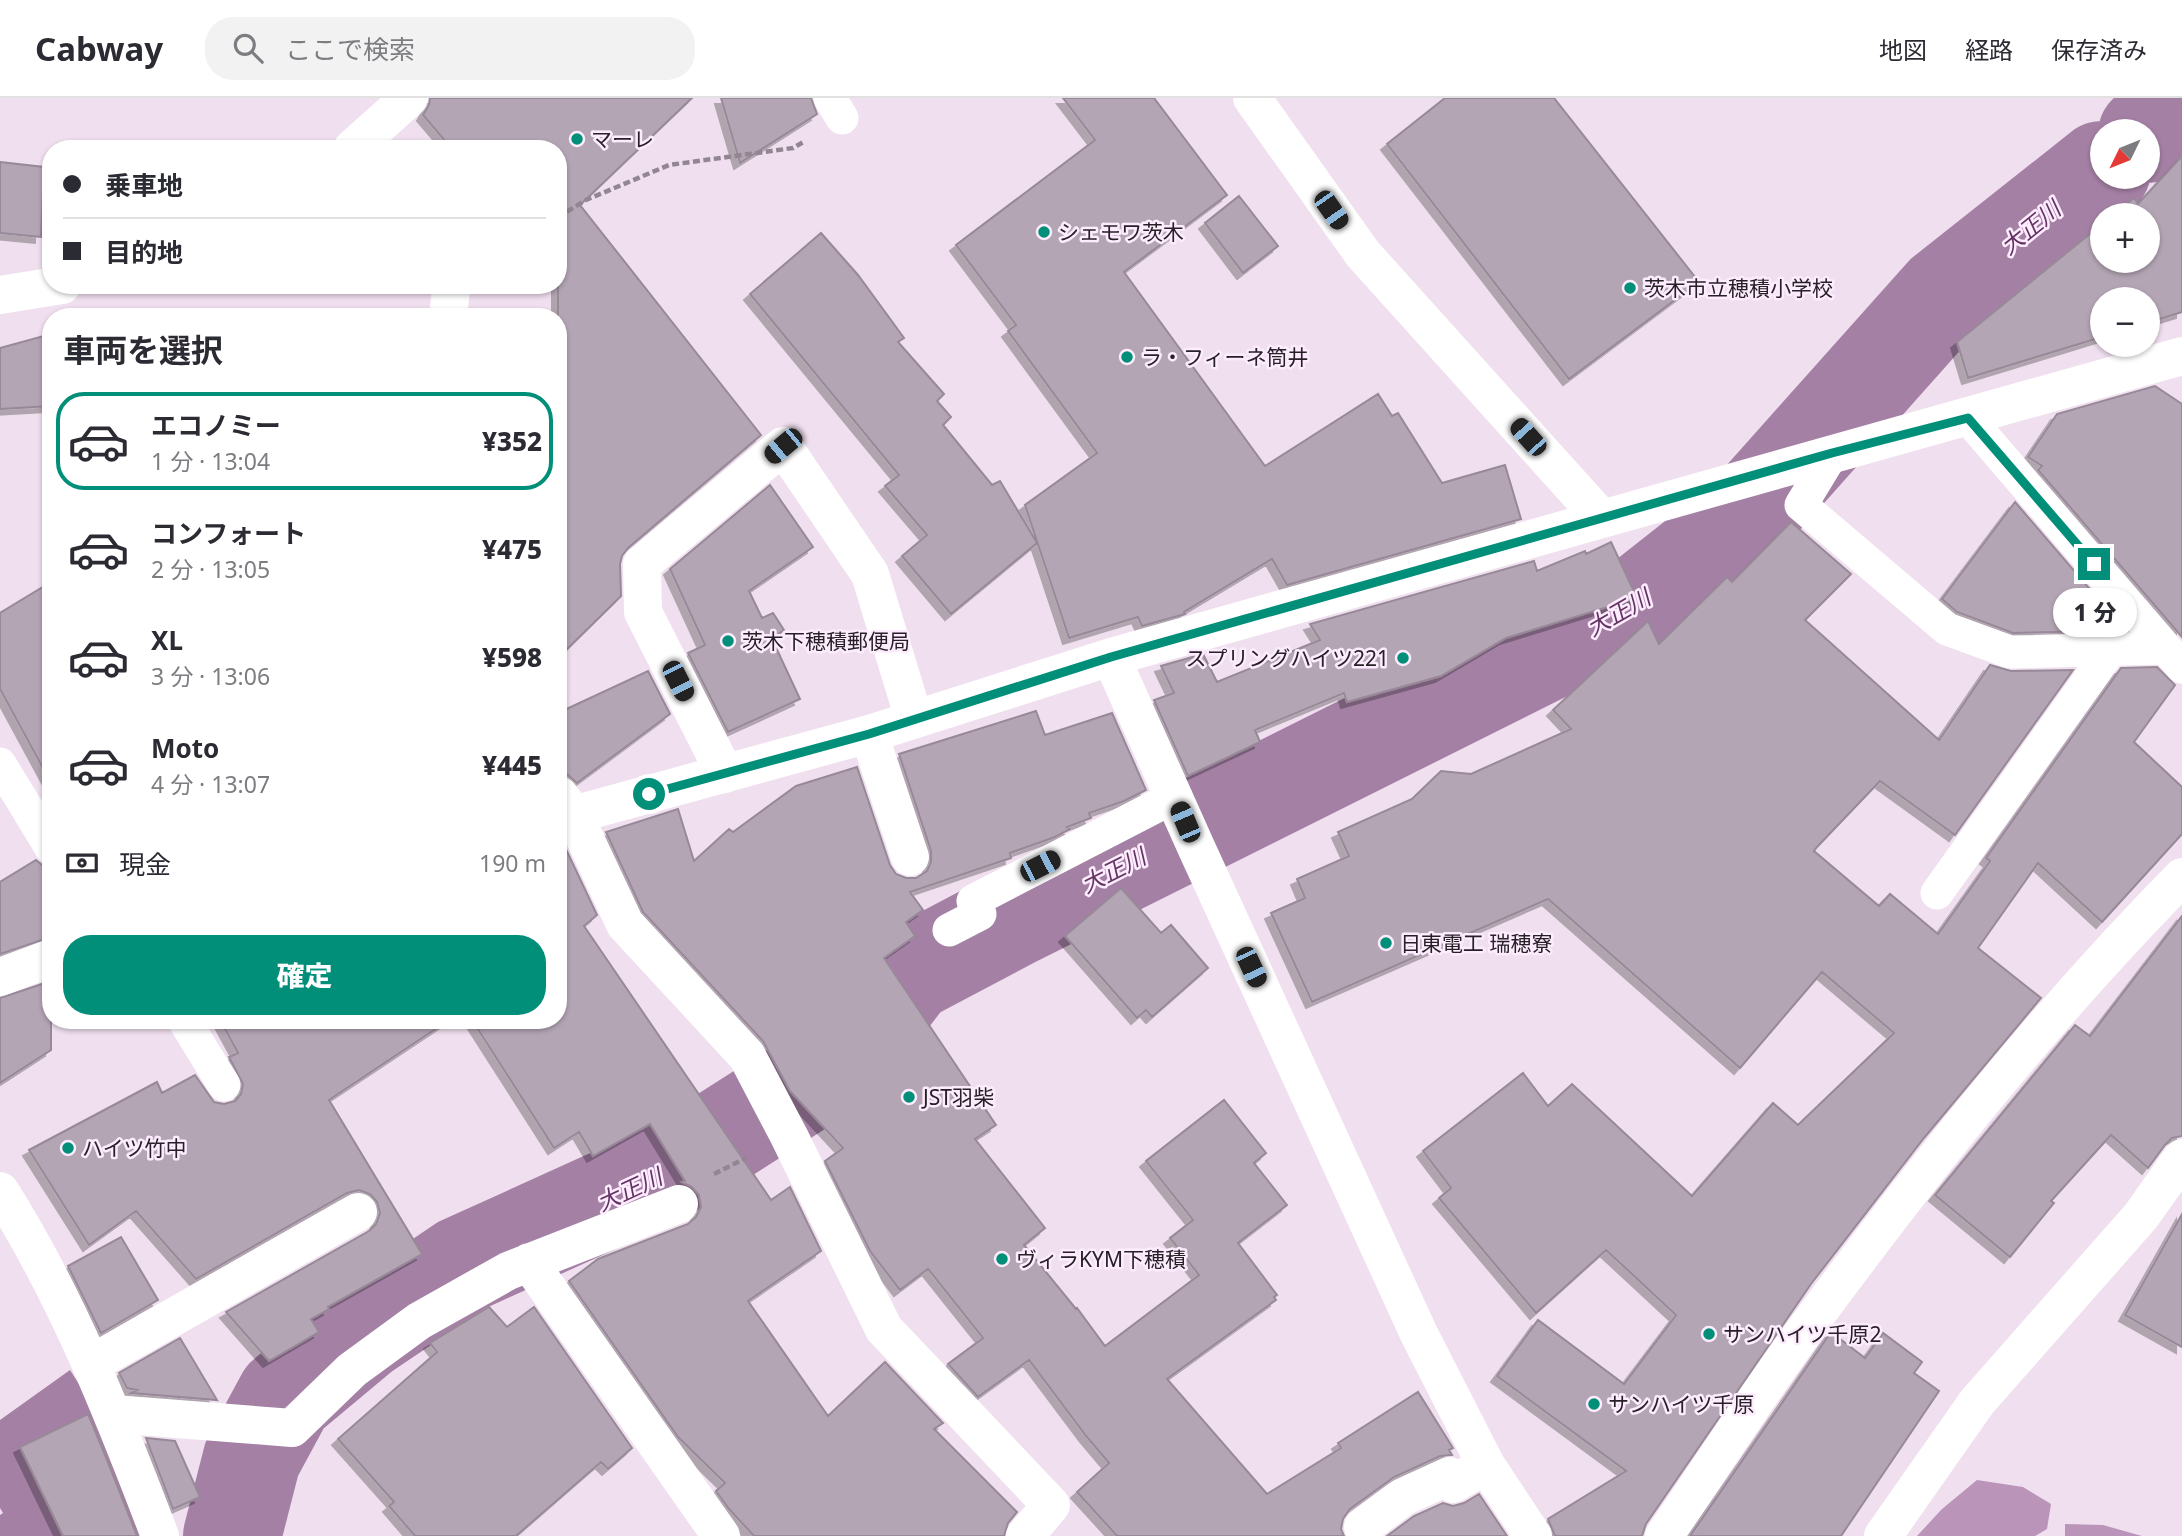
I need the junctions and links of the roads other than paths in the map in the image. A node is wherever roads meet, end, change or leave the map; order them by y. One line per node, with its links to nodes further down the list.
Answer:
1 (408, 98): 3 (street)
2 (1252, 98): 9 (street)
3 (365, 140)
4 (42, 288): 5 (street)
5 (0, 295)
6 (2182, 356): 7 (street)
7 (1968, 418): 8 (street); 12 (lane)
8 (1832, 453): 9 (street); 10 (lane)
9 (1601, 518): 11 (street)
10 (2111, 649): 12 (lane); 23 (lane)
11 (1111, 657): 13 (street); 17 (street)
12 (2174, 657)
13 (914, 719): 14 (street); 16 (street)
14 (869, 734): 16 (street); 21 (street)
15 (0, 764): 20 (lane)
16 (725, 774): 18 (street)
17 (1174, 797): 24 (lane); 37 (street)
18 (567, 808)
19 (567, 816): 41 (street)
20 (42, 833)
21 (910, 857)
22 (2182, 877): 43 (street)
23 (1937, 893)
24 (949, 930)
25 (42, 961): 26 (street)
26 (0, 976)
27 (190, 1029): 28 (lane)
28 (224, 1085)
29 (2182, 1158): 44 (street)
30 (0, 1191): 33 (street)
31 (679, 1204): 34 (street)
32 (358, 1212): 35 (street)
33 (13, 1241): 35 (street)
34 (529, 1262): 36 (street); 40 (street)
35 (91, 1364): 36 (street)
36 (114, 1415): 39 (street)
37 (1486, 1465): 38 (street); 42 (street)
38 (1363, 1527)
39 (160, 1536)
40 (722, 1536)
41 (1025, 1536)
42 (1533, 1536)
43 (1664, 1536)
44 (1883, 1536)

